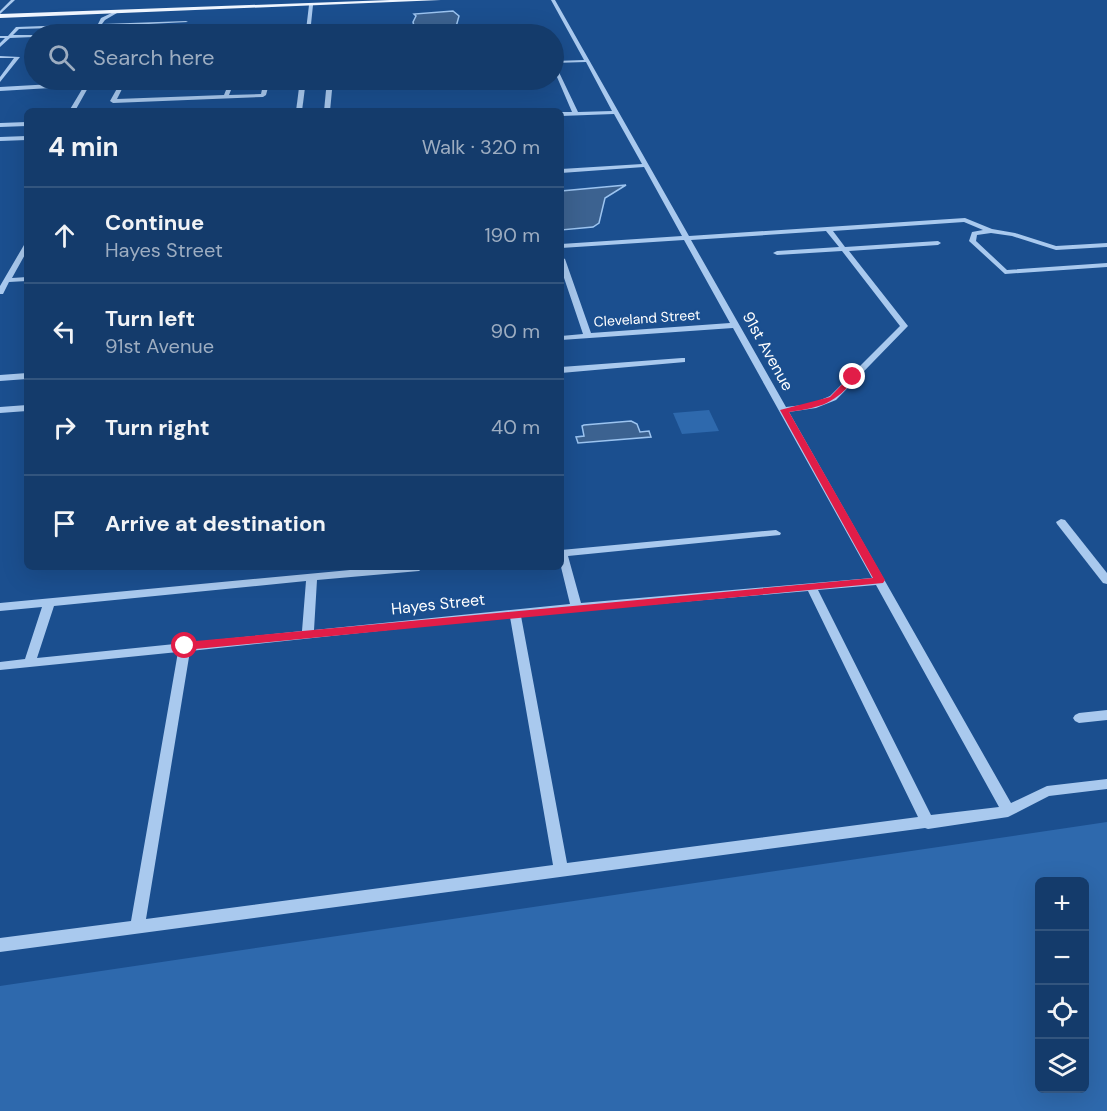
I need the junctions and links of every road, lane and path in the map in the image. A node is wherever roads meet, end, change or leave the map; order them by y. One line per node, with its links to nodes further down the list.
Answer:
1 (13, 0): 7 (street)
2 (438, 0): 4 (main road)
3 (553, 0): 18 (street, 91st Avenue)
4 (333, 2): 5 (main road)
5 (311, 5): 6 (main road); 11 (street)
6 (117, 12): 7 (main road); 9 (street)
7 (0, 14)
8 (186, 22): 10 (street)
9 (100, 24)
10 (128, 24)
11 (309, 24)
12 (24, 28): 15 (street)
13 (24, 36): 15 (street)
14 (0, 37): 15 (street)
15 (9, 37): 16 (street)
16 (0, 46)
17 (0, 57): 20 (street)
18 (587, 61): 19 (street); 34 (street, 91st Avenue)
19 (564, 63)
20 (0, 80)
21 (564, 87): 36 (street)
22 (24, 88): 23 (street)
23 (0, 89)
24 (84, 90): 31 (street)
25 (119, 90): 30 (street)
26 (228, 90): 30 (street)
27 (264, 90): 30 (street)
28 (302, 90): 32 (street)
29 (329, 90): 33 (street)
30 (226, 97)
31 (74, 108)
32 (299, 108)
33 (327, 108)
34 (616, 112): 36 (street); 41 (street, 91st Avenue)
35 (564, 114): 36 (street)
36 (576, 114)
37 (24, 124): 38 (street)
38 (0, 125)
39 (24, 138): 40 (street)
40 (0, 139)
41 (646, 165): 42 (street); 45 (street, 91st Avenue)
42 (564, 171)
43 (828, 229): 44 (street); 45 (street); 49 (street)
44 (991, 231): 47 (street); 52 (street)
45 (687, 238): 48 (street); 57 (street, 91st Avenue)
46 (938, 243): 49 (street)
47 (1107, 245)
48 (564, 246)
49 (844, 249): 51 (street); 66 (street)
50 (24, 250): 55 (street)
51 (777, 253)
52 (1107, 265)
53 (564, 268): 58 (street)
54 (24, 279): 55 (street)
55 (7, 280): 56 (street)
56 (0, 292)
57 (736, 325): 58 (street, Cleveland Street); 66 (street, 91st Avenue)
58 (588, 336): 59 (street, Cleveland Street)
59 (564, 338)
60 (682, 360): 61 (street)
61 (564, 370)
62 (24, 376): 63 (street)
63 (0, 378)
64 (24, 408): 65 (street)
65 (0, 410)
66 (784, 410): 73 (street, 91st Avenue)
67 (1061, 522): 74 (street)
68 (776, 533): 69 (street)
69 (564, 553)
70 (564, 560): 78 (street)
71 (390, 570): 72 (street)
72 (312, 578): 76 (street); 80 (street)
73 (880, 580): 75 (street, Hayes Street); 87 (street, 91st Avenue)
74 (1107, 580)
75 (811, 587): 78 (street, Hayes Street); 88 (street)
76 (49, 603): 77 (street); 82 (street)
77 (0, 607)
78 (577, 608): 79 (street, Hayes Street)
79 (515, 613): 80 (street, Hayes Street); 89 (street)
80 (308, 633): 81 (street, Hayes Street)
81 (185, 646): 82 (street, Hayes Street); 90 (street)
82 (30, 663): 83 (street, Hayes Street)
83 (0, 666)
84 (1107, 715): 85 (street)
85 (1079, 718)
86 (1107, 784): 87 (street)
87 (1008, 811): 88 (street)
88 (928, 823): 89 (street)
89 (561, 871): 90 (street)
90 (137, 927): 91 (street)
91 (0, 945)

